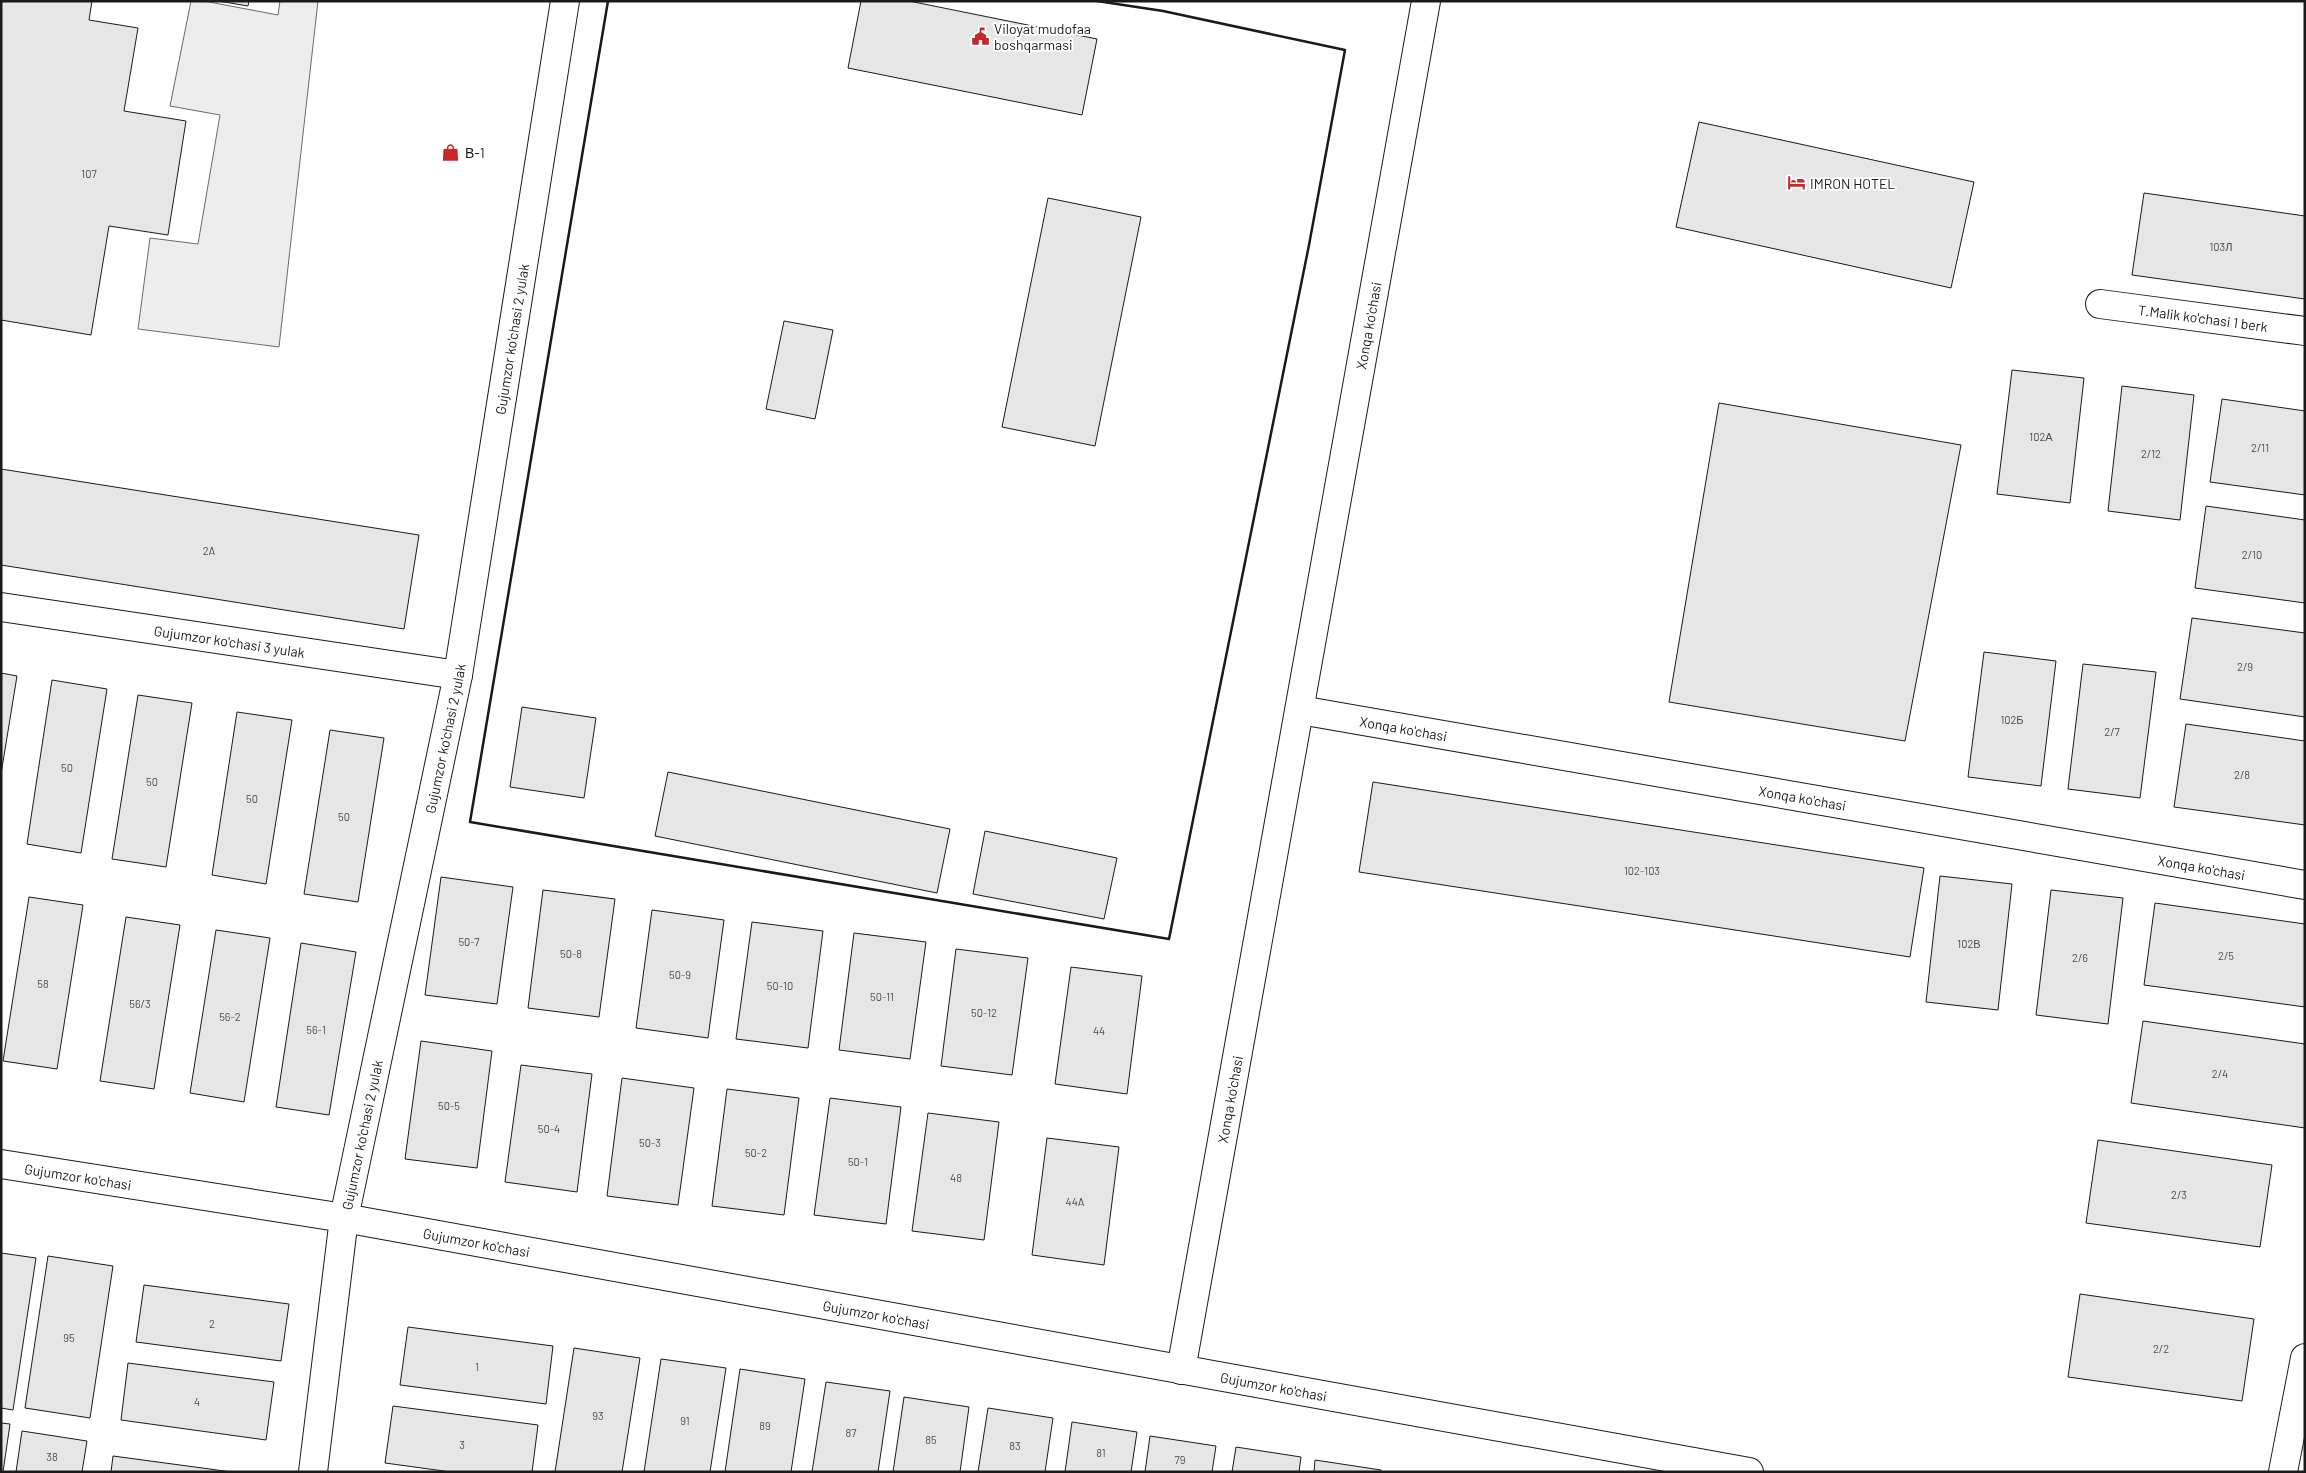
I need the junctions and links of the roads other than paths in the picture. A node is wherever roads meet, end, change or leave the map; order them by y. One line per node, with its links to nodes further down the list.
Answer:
1 (565, 1): 6 (street, Gujumzor ko'chasi 2 yulak)
2 (1426, 1): 7 (street, Xonqa ko'chasi)
3 (2100, 304): 4 (street, T.Malik ko'chasi 1 berk)
4 (2305, 331)
5 (1, 607): 6 (street, Gujumzor ko'chasi 3 yulak)
6 (458, 675): 10 (street, Gujumzor ko'chasi 2 yulak)
7 (1300, 710): 8 (street, Xonqa ko'chasi); 12 (street, Xonqa ko'chasi)
8 (2305, 885)
9 (1, 1164): 10 (street, Gujumzor ko'chasi)
10 (344, 1218): 12 (street, Gujumzor ko'chasi); 13 (street, Gujumzor ko'chasi 2 yulak)
11 (2305, 1358): 15 (street)
12 (1181, 1370): 14 (street, Gujumzor ko'chasi)
13 (313, 1472)
14 (1748, 1472)
15 (2283, 1472)

